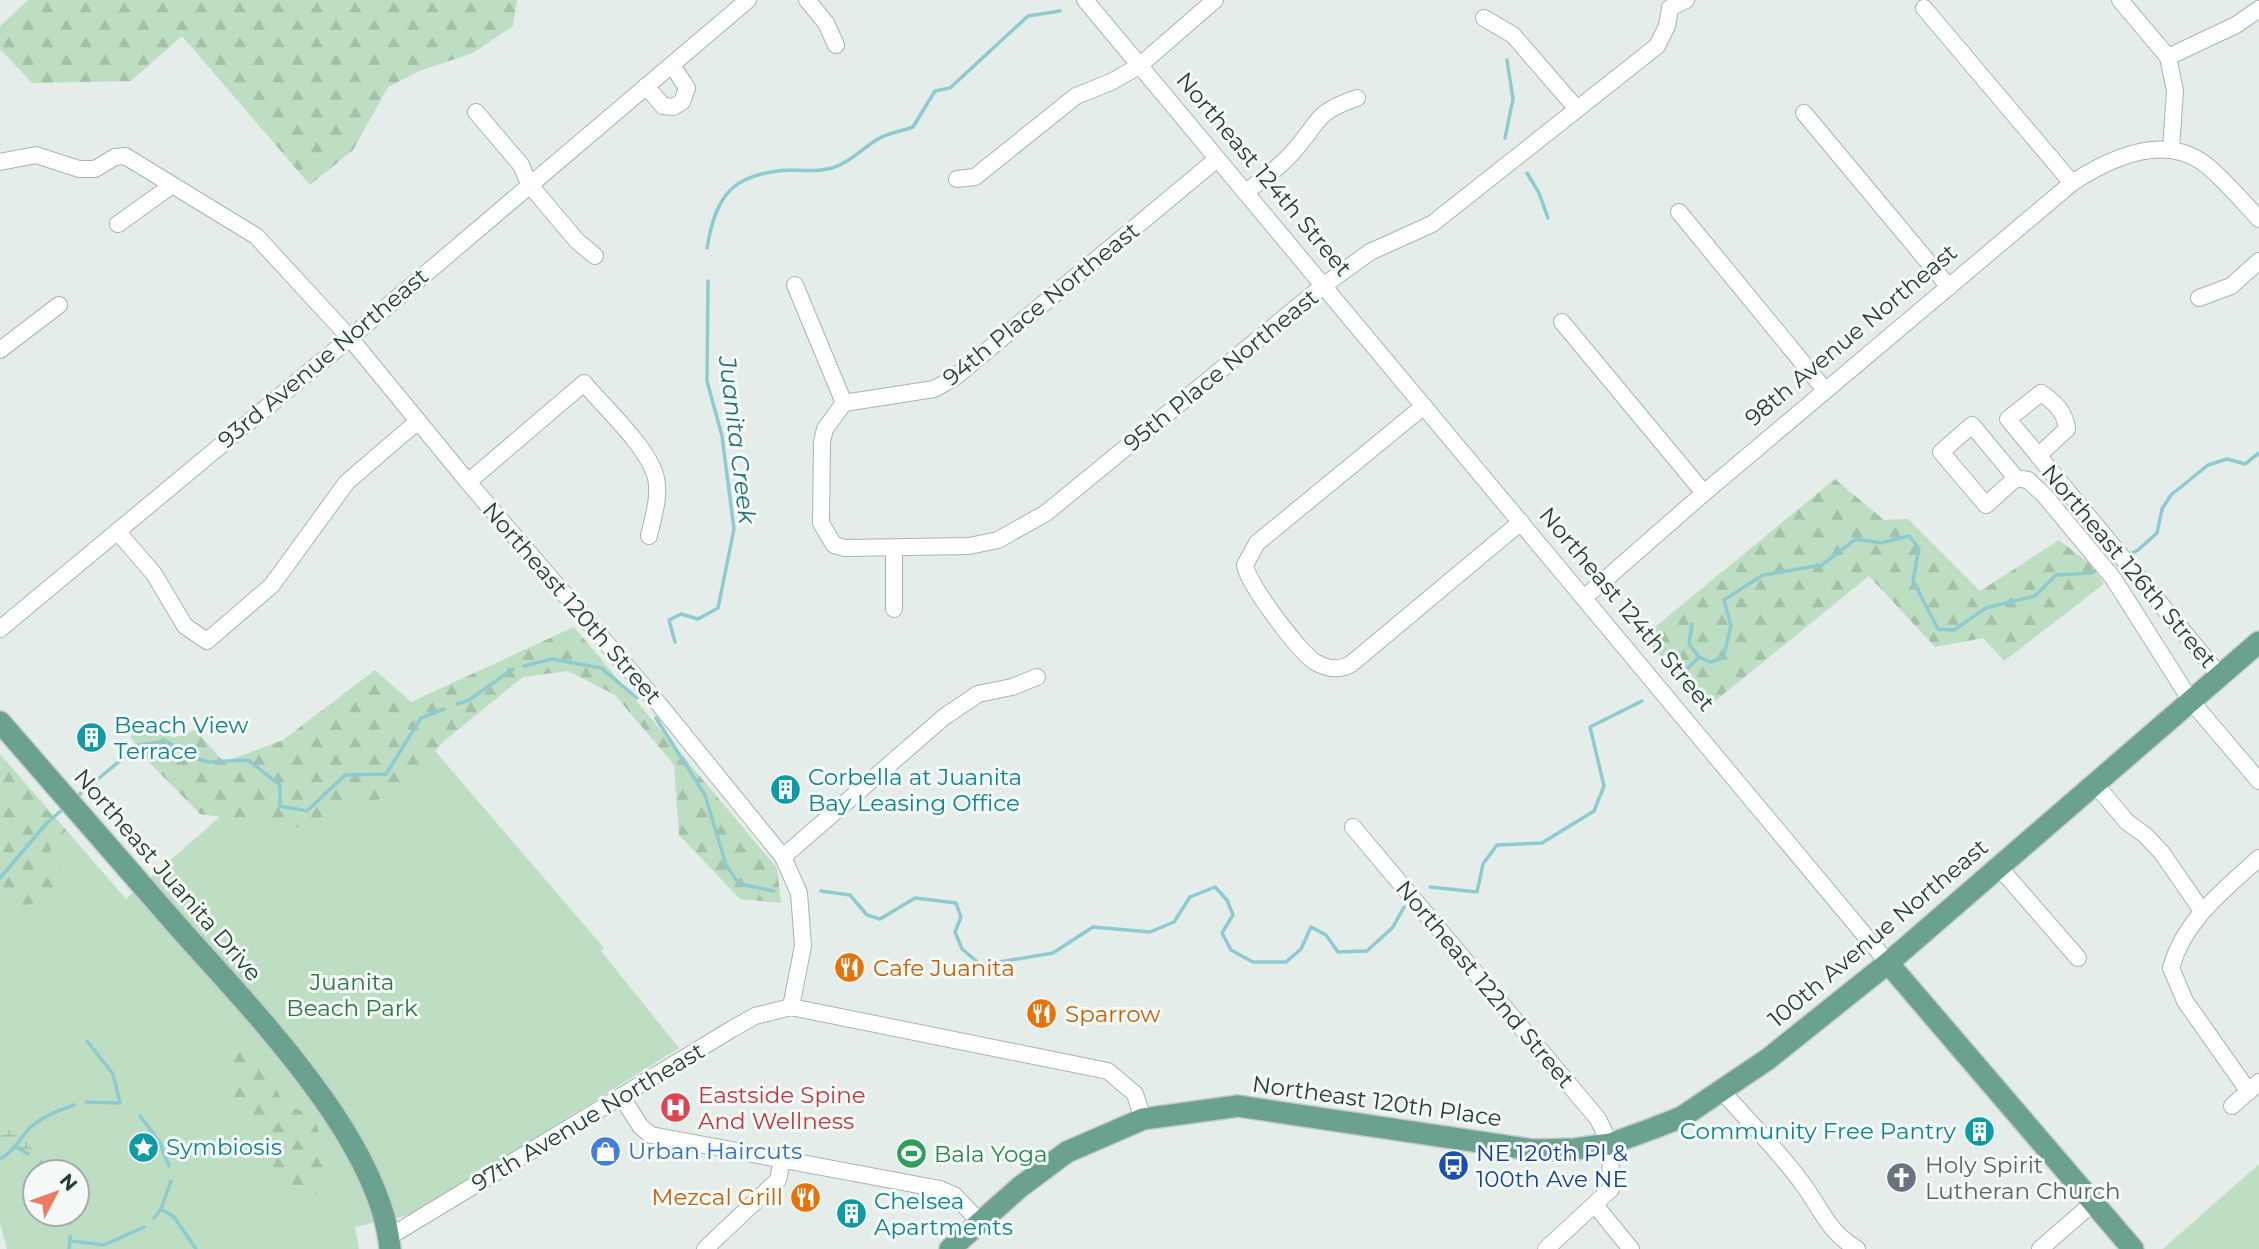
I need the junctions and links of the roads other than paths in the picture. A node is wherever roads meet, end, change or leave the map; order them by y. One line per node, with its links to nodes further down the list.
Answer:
1 (748, 0): 13 (street, 93rd Avenue Northeast)
2 (807, 0): 11 (street)
3 (1085, 0): 14 (street, Northeast 124th Street)
4 (1215, 0): 14 (street)
5 (1686, 0): 7 (street, 95th Place Northeast)
6 (2120, 0): 12 (street)
7 (1669, 4): 17 (street, 95th Place Northeast)
8 (1924, 8): 25 (street)
9 (2259, 9): 12 (street)
10 (1484, 18): 17 (street)
11 (836, 45)
12 (2168, 57): 20 (street)
13 (671, 65): 15 (street, 93rd Avenue Northeast); 15 (street)
14 (1139, 66): 21 (street, Northeast 124th Street); 23 (street)
15 (646, 86): 24 (street, 93rd Avenue Northeast)
16 (1357, 98): 27 (street)
17 (1577, 109): 34 (street, 95th Place Northeast)
18 (476, 112): 24 (street)
19 (1804, 113): 35 (street)
20 (2171, 149): 25 (street, 98th Avenue Northeast); 29 (street)
21 (1217, 159): 27 (street, Northeast 124th Street); 42 (street, 94th Place Northeast)
22 (0, 162): 26 (street, Northeast 120th Street)
23 (957, 179)
24 (529, 184): 31 (street); 39 (street, 93rd Avenue Northeast)
25 (2072, 184): 35 (street, 98th Avenue Northeast)
26 (171, 186): 30 (street); 39 (street, Northeast 120th Street)
27 (1246, 192): 34 (street, Northeast 124th Street)
28 (1679, 212): 41 (street)
29 (2259, 219)
30 (118, 224)
31 (596, 256)
32 (2259, 261): 36 (street)
33 (795, 285): 42 (street)
34 (1323, 286): 43 (street, Northeast 124th Street); 52 (street, 95th Place Northeast)
35 (1949, 286): 41 (street, 98th Avenue Northeast)
36 (2199, 298)
37 (59, 305): 40 (street)
38 (1562, 322): 48 (street)
39 (350, 338): 44 (street, Northeast 120th Street); 50 (street, 93rd Avenue Northeast)
40 (0, 350)
41 (1825, 390): 48 (street, 98th Avenue Northeast)
42 (844, 403): 52 (street, 95th Place Northeast)
43 (1424, 406): 49 (street, Northeast 124th Street); 49 (street)
44 (417, 422): 47 (street, Northeast 120th Street); 50 (street)
45 (2038, 456): 57 (street, Northeast 126th Street)
46 (2016, 478): 46 (street, Northeast 126th Street); 59 (street, Northeast 126th Street)
47 (468, 482): 51 (street); 64 (street, Northeast 120th Street)
48 (1704, 493): 53 (street, 98th Avenue Northeast)
49 (1521, 522): 53 (street, Northeast 124th Street)
50 (117, 531): 55 (street, 93rd Avenue Northeast)
51 (649, 537)
52 (894, 549): 54 (street)
53 (1584, 598): 69 (street, Northeast 124th Street)
54 (894, 609)
55 (0, 629)
56 (2259, 642): 57 (main road, 100th Avenue Northeast)
57 (2220, 676): 59 (main road, 100th Avenue Northeast)
58 (1037, 677): 64 (street)
59 (2191, 701): 61 (street, Northeast 126th Street); 62 (main road, 100th Avenue Northeast)
60 (0, 722): 81 (main road, Northeast Juanita Drive)
61 (2258, 779)
62 (2095, 784): 66 (main road, 100th Avenue Northeast); 67 (street)
63 (1353, 827): 76 (street, Northeast 122nd Street)
64 (783, 857): 70 (street, Northeast 120th Street)
65 (2259, 858): 67 (street)
66 (1999, 867): 68 (street); 69 (main road, 100th Avenue Northeast)
67 (2202, 911): 71 (street)
68 (2078, 958)
69 (1888, 963): 72 (main road, 100th Avenue Northeast); 78 (main road, Northeast 124th Street)
70 (791, 1007): 73 (street, 97th Avenue Northeast); 75 (street)
71 (2254, 1087): 74 (street)
72 (1721, 1091): 76 (main road, 100th Avenue Northeast); 86 (street)
73 (621, 1096): 77 (street); 81 (street, 97th Avenue Northeast)
74 (2232, 1106)
75 (1143, 1119): 76 (main road, Northeast 120th Place); 80 (main road)
76 (1610, 1144): 79 (street)
77 (782, 1160): 80 (street); 82 (street)
78 (2093, 1203): 87 (street); 88 (main road, Northeast 124th Street)
79 (1595, 1205): 84 (street); 85 (street)
80 (980, 1222): 83 (main road)
81 (389, 1243)
82 (705, 1249)
83 (950, 1249)
84 (1546, 1249)
85 (1631, 1249)
86 (1857, 1249)
87 (2040, 1249)
88 (2133, 1249)

